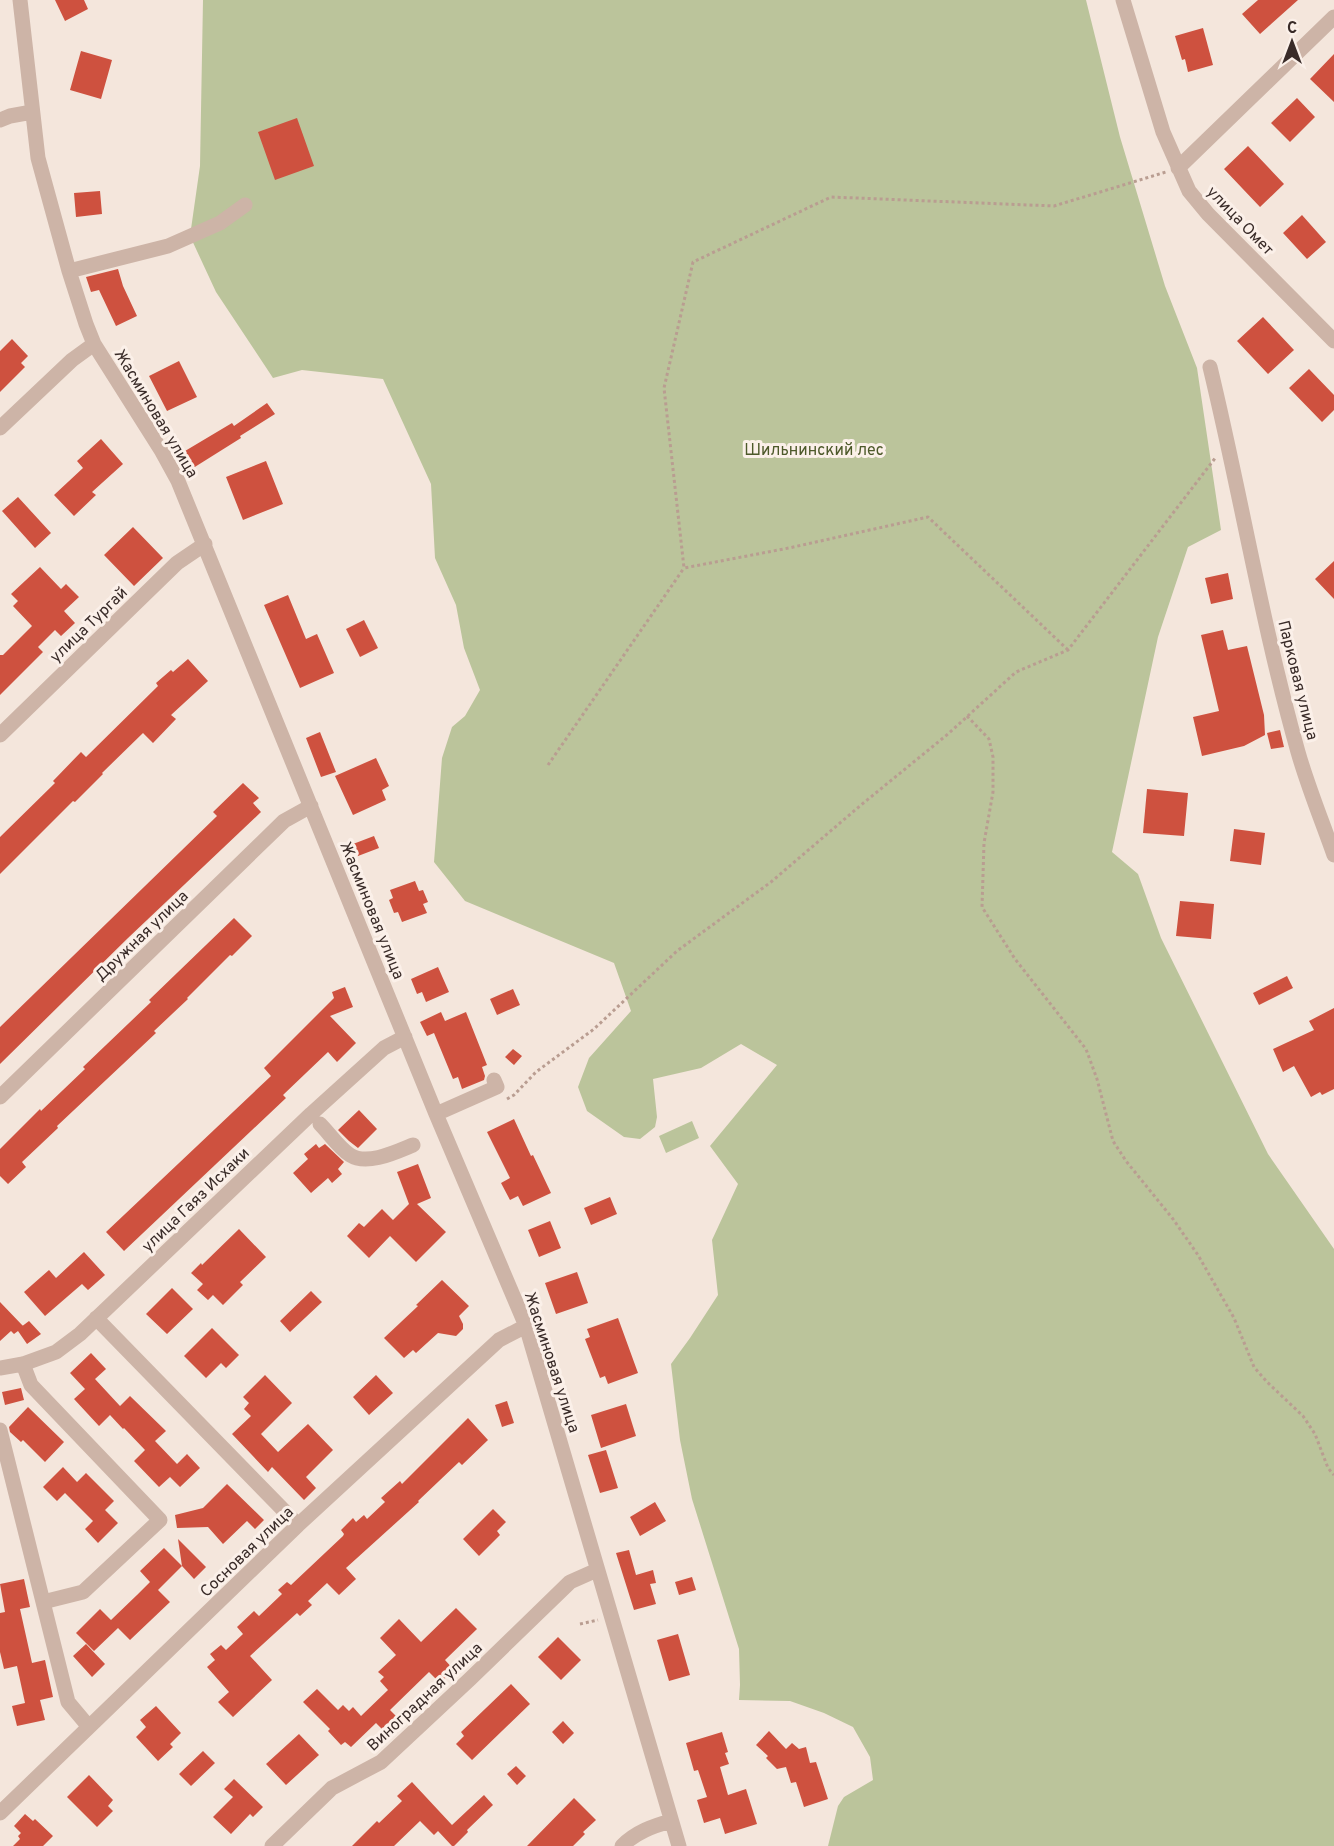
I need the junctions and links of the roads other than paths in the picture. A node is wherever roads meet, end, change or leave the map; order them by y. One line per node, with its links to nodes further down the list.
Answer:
1 (20, 0): 4 (street, Жасминовая улица)
2 (1122, 0): 6 (street, улица Омет)
3 (1334, 17): 6 (street)
4 (32, 112): 5 (street); 8 (street, Жасминовая улица)
5 (0, 120)
6 (1178, 168): 9 (street, улица Омет)
7 (245, 205): 8 (street)
8 (69, 270): 10 (street, Жасминовая улица)
9 (1334, 341)
10 (94, 344): 12 (street); 13 (street, Жасминовая улица)
11 (1210, 367): 16 (street, Парковая улица)
12 (0, 428)
13 (205, 544): 14 (street, улица Тургай); 15 (street, Жасминовая улица)
14 (0, 735)
15 (311, 806): 17 (street, Жасминовая улица); 19 (street, Дружная улица)
16 (1334, 855)
17 (405, 1037): 20 (street, Жасминовая улица); 23 (street, улица Гаяз Исхаки)
18 (494, 1080): 20 (street)
19 (0, 1097)
20 (436, 1113): 24 (street, Жасминовая улица)
21 (320, 1124): 22 (street)
22 (413, 1145)
23 (96, 1318): 25 (street, улица Гаяз Исхаки); 28 (street)
24 (526, 1326): 28 (street, Сосновая улица); 29 (street, Жасминовая улица)
25 (23, 1364): 26 (street, улица Гаяз Исхаки); 30 (street)
26 (0, 1368)
27 (0, 1430): 30 (street)
28 (298, 1526): 31 (street, Сосновая улица)
29 (597, 1570): 33 (street, Жасминовая улица); 34 (street, Виноградная улица)
30 (43, 1602): 31 (street)
31 (89, 1726): 32 (street, Сосновая улица)
32 (0, 1813)
33 (671, 1821): 35 (street); 36 (street, Жасминовая улица)
34 (272, 1846)
35 (622, 1846)
36 (679, 1846)

